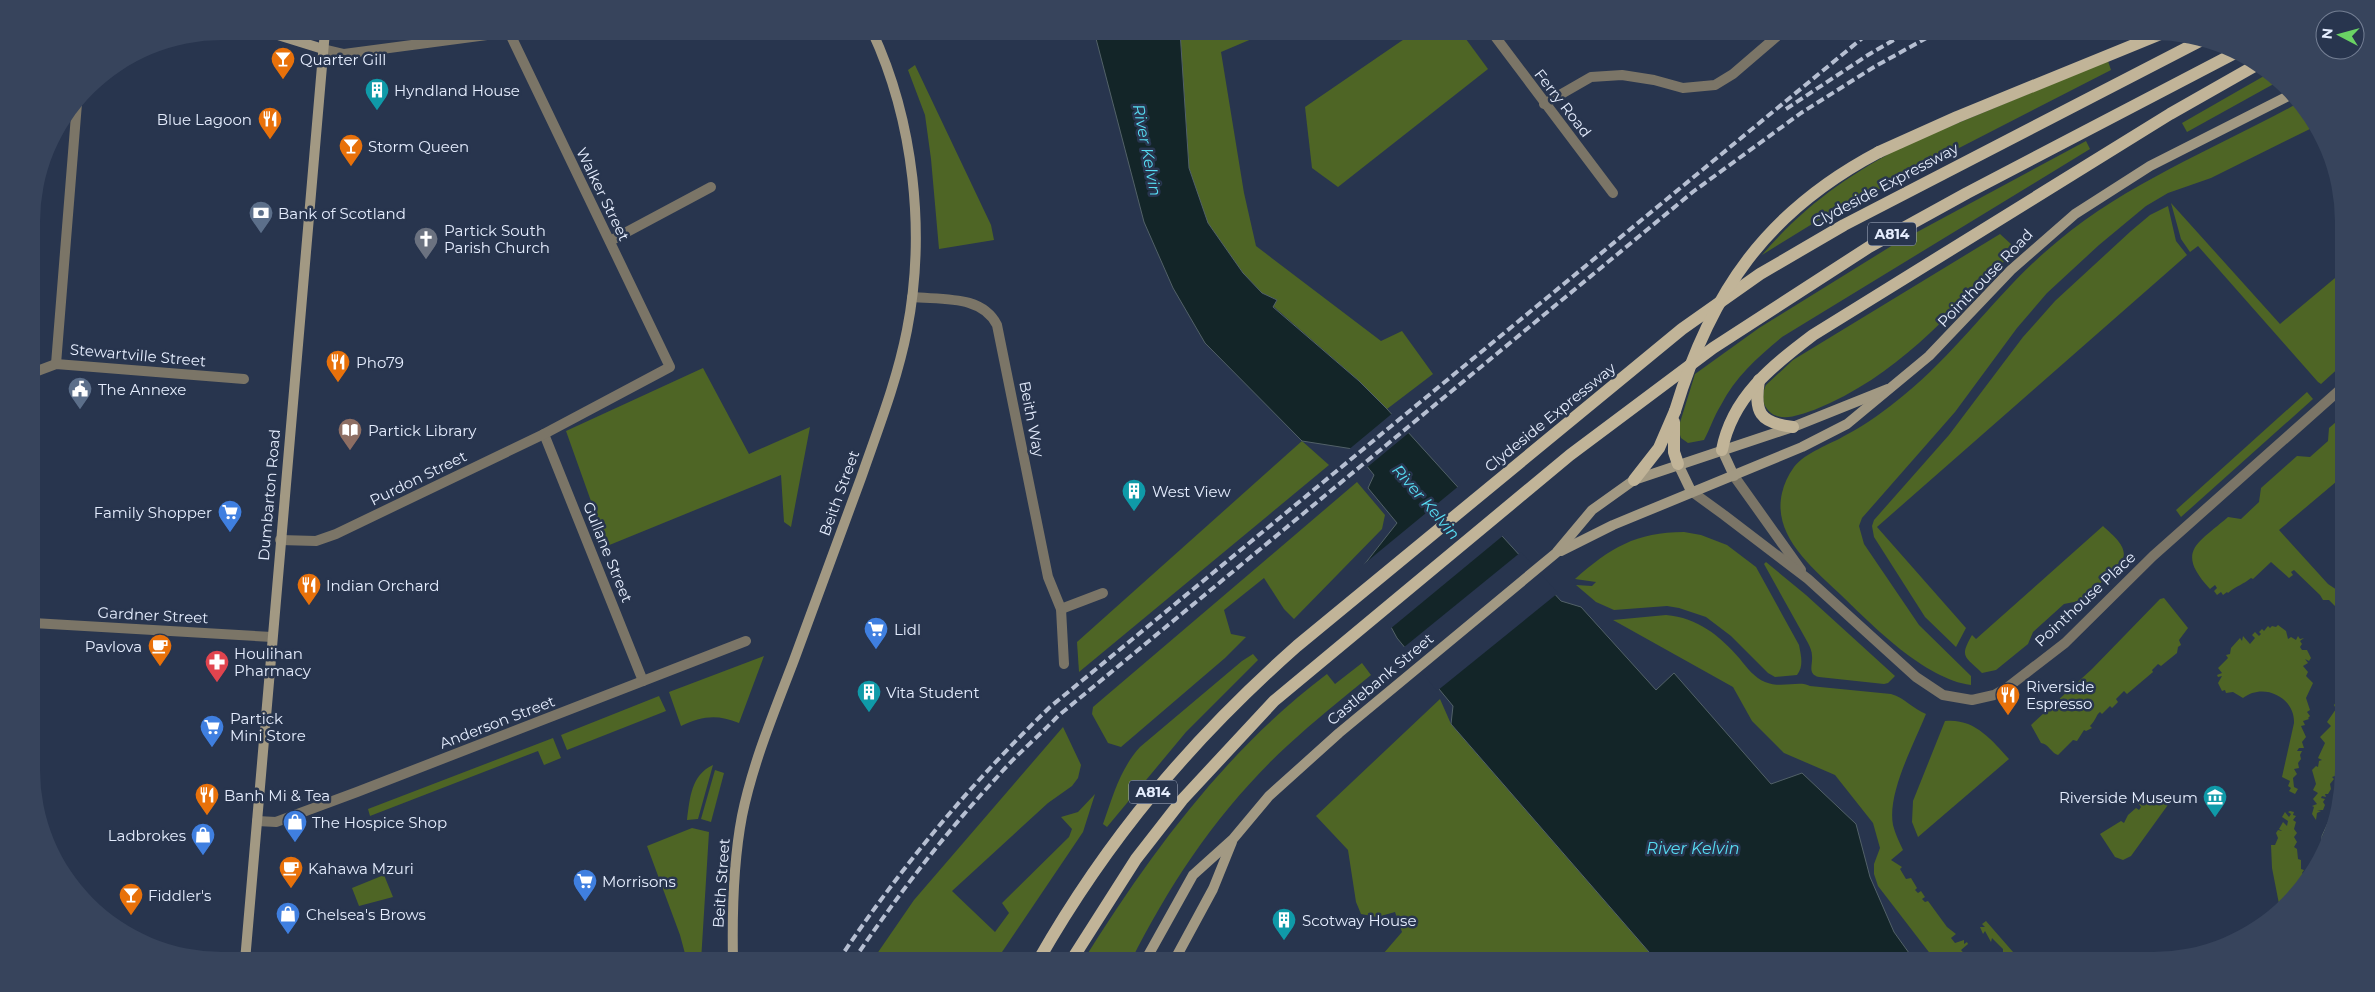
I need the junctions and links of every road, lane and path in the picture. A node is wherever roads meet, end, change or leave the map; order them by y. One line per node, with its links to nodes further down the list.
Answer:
1 (294, 40): 10 (main road)
2 (324, 40): 10 (main road, Dumbarton Road)
3 (452, 40): 10 (street)
4 (518, 40): 18 (street, Walker Street)
5 (876, 40): 19 (main road, Beith Street)
6 (1498, 40): 14 (street, Ferry Road)
7 (1773, 40): 14 (street)
8 (2146, 40): 27 (main road, bridge)
9 (2193, 45): 49 (main road, Clydeside Expressway / A814)
10 (323, 49): 35 (main road, Dumbarton Road)
11 (2228, 57): 50 (main road, A814)
12 (2250, 68): 24 (main road, A814)
13 (2286, 97): 25 (main road, Pointhouse Road)
14 (1544, 104): 17 (street, Ferry Road)
15 (76, 114): 20 (street)
16 (711, 187): 18 (street)
17 (1613, 193)
18 (610, 241): 21 (street, Walker Street)
19 (912, 297): 39 (street, Beith Way); 48 (main road, Beith Street)
20 (56, 364): 22 (street, Stewartville Street); 23 (street, Stewartville Street)
21 (670, 367): 29 (street, Purdon Street)
22 (40, 370)
23 (244, 379)
24 (1759, 380): 28 (main road); 30 (main road, A814)
25 (1888, 389): 28 (main road, Pointhouse Road); 32 (main road, Pointhouse Road)
26 (2335, 394): 37 (street, Pointhouse Place)
27 (1675, 411): 31 (main road); 33 (main road)
28 (1793, 427): 30 (main road, Pointhouse Road)
29 (544, 434): 35 (street, Purdon Street); 44 (street, Gullane Street)
30 (1722, 450): 31 (main road, Castlebank Street); 32 (main road)
31 (1678, 464): 33 (main road, Castlebank Street); 34 (main road)
32 (1734, 476): 34 (main road, Castlebank Street); 37 (street, Pointhouse Place)
33 (1634, 480): 36 (main road, Castlebank Street)
34 (1691, 492): 36 (main road, Castlebank Street); 37 (street, Pointhouse Place)
35 (280, 540): 41 (main road, Dumbarton Road)
36 (1556, 553): 46 (main road, Castlebank Street)
37 (1808, 579)
38 (1103, 593): 39 (street)
39 (1061, 609): 43 (street, Beith Way)
40 (40, 622): 41 (street, Gardner Street)
41 (272, 637): 45 (main road, Dumbarton Road)
42 (746, 641): 44 (street, Anderson Street)
43 (1064, 664)
44 (643, 682): 45 (street, Anderson Street)
45 (257, 821): 47 (main road, Dumbarton Road)
46 (1233, 839): 51 (main road, Castlebank Street); 52 (main road, Castlebank Street)
47 (246, 952)
48 (733, 952)
49 (1043, 952)
50 (1077, 952)
51 (1150, 952)
52 (1178, 952)

